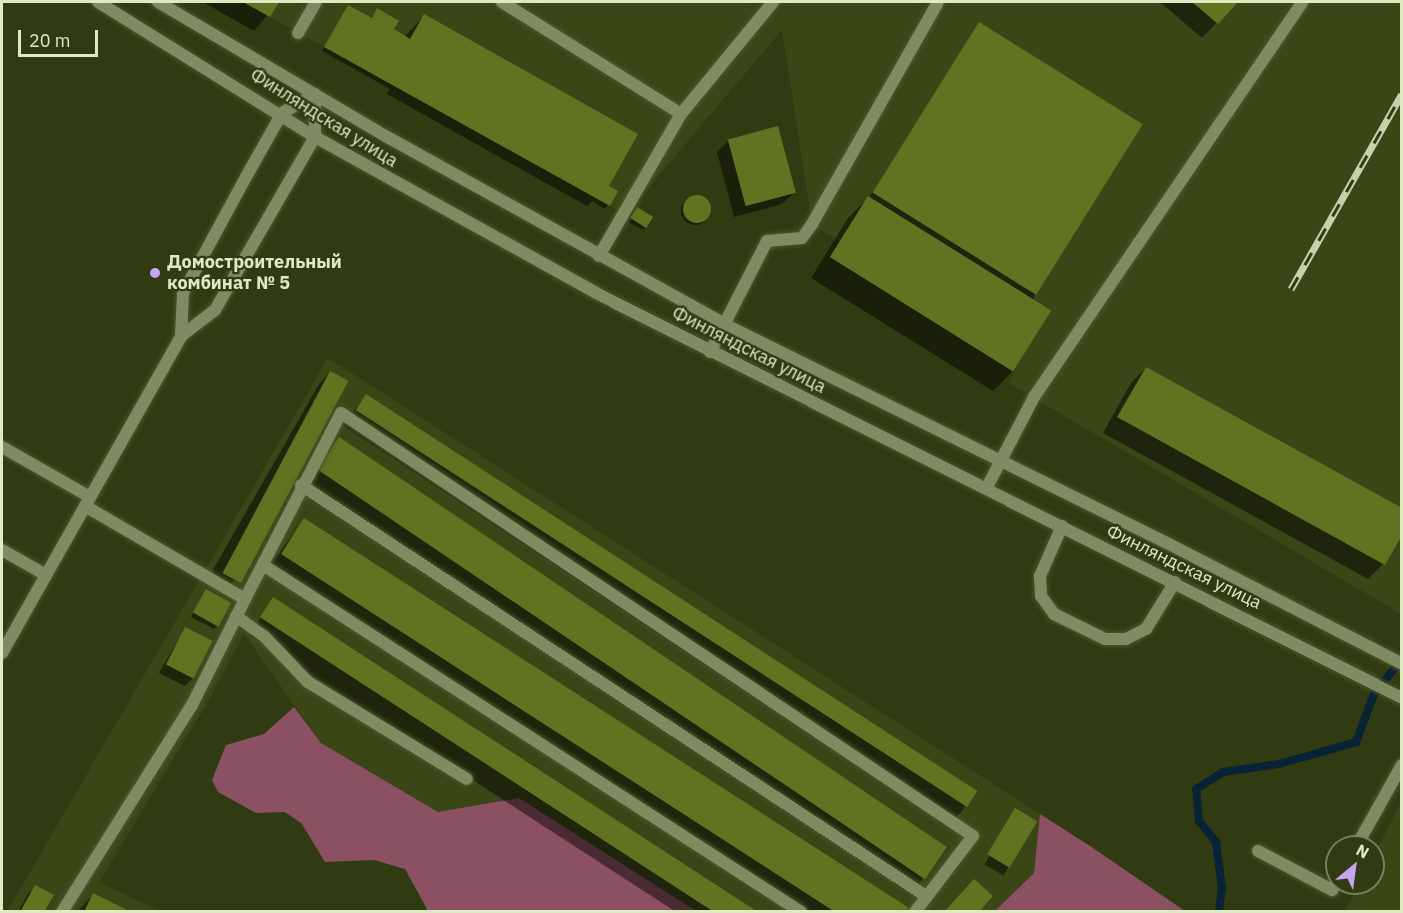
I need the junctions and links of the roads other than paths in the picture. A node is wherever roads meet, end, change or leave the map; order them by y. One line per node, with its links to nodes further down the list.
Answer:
1 (99, 2): 10 (street, Финляндская улица)
2 (158, 2): 9 (street, Финляндская улица)
3 (316, 2): 8 (street)
4 (502, 2): 11 (street)
5 (773, 2): 11 (street)
6 (938, 2): 14 (street)
7 (1302, 2): 18 (street)
8 (298, 33)
9 (315, 94): 10 (street); 12 (street); 13 (street, Финляндская улица)
10 (282, 113): 12 (street, Финляндская улица); 15 (street)
11 (681, 114): 13 (street)
12 (315, 137): 15 (street); 16 (street, Финляндская улица)
13 (599, 256): 14 (street, Финляндская улица)
14 (724, 324): 16 (street); 18 (street, Финляндская улица)
15 (181, 336): 21 (street)
16 (710, 351): 20 (street, Финляндская улица)
17 (2, 447): 21 (street)
18 (1000, 462): 20 (street); 30 (street, Финляндская улица)
19 (301, 484): 24 (street); 37 (street); 37 (street)
20 (986, 489): 22 (street, Финляндская улица)
21 (87, 502): 25 (street); 27 (street)
22 (1062, 526): 26 (street, Финляндская улица); 26 (street)
23 (2, 550): 25 (street)
24 (263, 565): 27 (street); 39 (street)
25 (46, 575): 29 (street)
26 (1175, 582): 31 (street, Финляндская улица)
27 (245, 598): 28 (street)
28 (236, 616): 33 (street); 38 (street)
29 (2, 653)
30 (1401, 664)
31 (1401, 698)
32 (1401, 765): 34 (street)
33 (467, 779)
34 (1363, 835)
35 (1258, 851): 36 (street)
36 (1325, 886)
37 (926, 896): 40 (street)
38 (62, 912)
39 (801, 912)
40 (915, 912)

